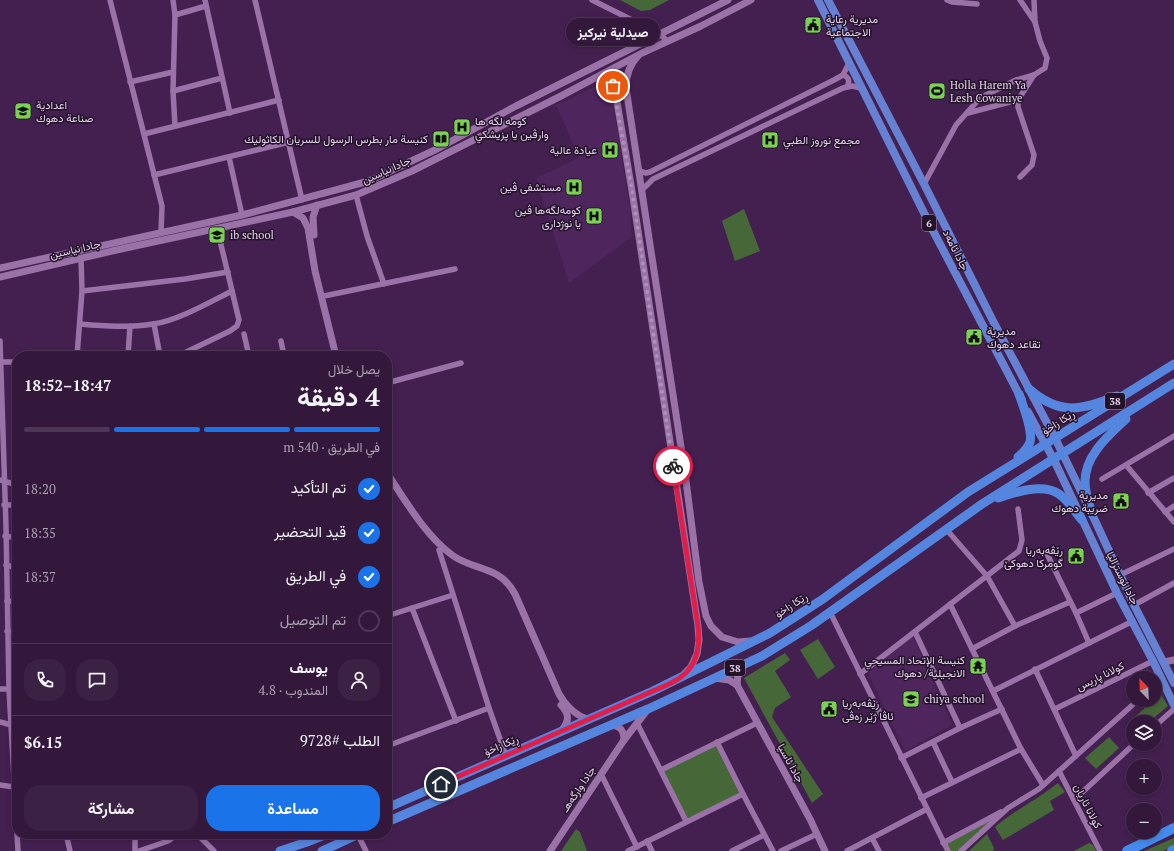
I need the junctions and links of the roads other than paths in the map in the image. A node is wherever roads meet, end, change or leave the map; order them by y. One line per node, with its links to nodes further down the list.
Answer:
1 (110, 0): 26 (street)
2 (173, 0): 15 (street)
3 (204, 0): 14 (street)
4 (255, 0): 32 (street)
5 (592, 0): 17 (street)
6 (728, 0): 17 (street, جادا نیاسین)
7 (751, 0): 18 (street, جادا نیاسین)
8 (947, 0): 13 (street)
9 (1020, 0): 16 (street)
10 (1034, 0): 16 (street)
11 (830, 1): 45 (main road, جادا ئامەد / 6)
12 (818, 2): 20 (main road, جادا ئامەد / 6)
13 (976, 4)
14 (206, 6): 15 (street); 24 (street)
15 (175, 16): 21 (street)
16 (1035, 22): 23 (street)
17 (660, 34): 18 (street); 48 (street, جادا نیاسین)
18 (667, 41): 19 (street, جادا نیاسین)
19 (642, 53): 25 (street, جادا نیاسین); 27 (street)
20 (849, 64): 22 (street); 30 (main road, جادا ئامەد / 6)
21 (173, 72): 26 (street); 31 (street)
22 (843, 75): 29 (street); 41 (street)
23 (1034, 75): 33 (street); 35 (street)
24 (222, 78): 31 (street); 34 (street)
25 (593, 78): 28 (street); 47 (street, جادا نیاسین)
26 (130, 82): 37 (street)
27 (626, 83): 28 (street); 40 (street)
28 (613, 86): 56 (street)
29 (847, 87): 30 (street); 44 (street)
30 (861, 88): 94 (main road, جادا ئامەد / 6)
31 (173, 91): 36 (street)
32 (279, 100): 34 (street); 38 (street)
33 (1018, 100): 35 (street); 43 (street)
34 (230, 113): 36 (street)
35 (968, 113): 45 (street)
36 (176, 126): 37 (street)
37 (144, 134): 42 (street)
38 (289, 142): 39 (street); 48 (street)
39 (229, 157): 42 (street); 51 (street)
40 (639, 171): 41 (street); 46 (street)
41 (650, 172): 44 (street)
42 (154, 175): 58 (street)
43 (1020, 177)
44 (653, 179): 46 (street)
45 (924, 184): 93 (main road, جادا ئامەد / 6)
46 (642, 190): 55 (street)
47 (356, 195): 49 (street, جادا نیاسین); 64 (street)
48 (302, 200): 51 (street, جادا نیاسین)
49 (318, 206): 50 (street, جادا نیاسین); 52 (street)
50 (293, 212): 53 (street); 54 (street, جادا نیاسین)
51 (242, 215): 54 (street, جادا نیاسین)
52 (313, 218): 53 (street); 67 (street)
53 (305, 220): 82 (street)
54 (234, 221): 57 (street, جادا نیاسین); 58 (street, جادا نیاسین)
55 (646, 221): 56 (street); 68 (street)
56 (637, 222): 71 (street)
57 (217, 228): 59 (street, جادا نیاسین); 62 (street)
58 (161, 233): 60 (street, جادا نیاسین)
59 (81, 258): 63 (street, جادا نیاسین); 65 (street)
60 (0, 268)
61 (455, 269): 64 (street)
62 (228, 272): 65 (street); 66 (street)
63 (0, 277)
64 (384, 284): 67 (street)
65 (82, 291): 69 (street)
66 (232, 291): 70 (street); 79 (street)
67 (324, 296): 83 (street)
68 (662, 323): 71 (street); 88 (street)
69 (80, 324): 72 (street); 76 (street)
70 (154, 324): 72 (street); 78 (street)
71 (652, 324): 89 (street)
72 (130, 326): 77 (street)
73 (244, 334): 80 (street)
74 (0, 341): 84 (street)
75 (281, 341): 81 (street)
76 (77, 351)
77 (128, 351)
78 (159, 351)
79 (188, 351)
80 (248, 351)
81 (283, 351)
82 (335, 351)
83 (338, 351)
84 (0, 362): 85 (street); 96 (street)
85 (12, 362)
86 (461, 362): 90 (street)
87 (1174, 364): 92 (highway, ڕێکا زاخۆ / 38)
88 (670, 374): 89 (street); 106 (street)
89 (660, 376): 105 (street)
90 (392, 382)
91 (1174, 383): 95 (highway, 38)
92 (1138, 387): 93 (highway); 98 (highway, ڕێکا زاخۆ / 38)
93 (1029, 389): 98 (main road, جادا ئامەد / 6)
94 (1019, 394): 99 (main road, جادا ئامەد / 6); 104 (highway)
95 (1147, 401): 101 (highway, 38); 120 (highway)
96 (1, 418): 100 (street)
97 (1174, 436): 103 (street)
98 (1055, 438): 99 (highway, ڕێکا زاخۆ / 38); 101 (main road, جادا ئامەد)
99 (1045, 445): 102 (main road, جادا ئامەد); 104 (highway, ڕێکا زاخۆ / 38)
100 (1, 450): 109 (street)
101 (1063, 453): 102 (highway, 38); 120 (main road, جادا ئوسترالیا)
102 (1054, 460): 114 (highway, 38); 121 (main road, جادا ئوسترالیا)
103 (1126, 465): 108 (street); 113 (street)
104 (1003, 470): 156 (highway, ڕێکا زاخۆ / 38)
105 (675, 475): 106 (street); 134 (street)
106 (685, 476): 134 (street)
107 (1174, 478): 113 (street)
108 (1102, 479)
109 (2, 480): 111 (street); 115 (street)
110 (392, 480): 182 (street)
111 (12, 483)
112 (392, 487): 128 (street)
113 (1148, 493): 119 (street)
114 (982, 504): 121 (highway); 124 (highway, 38)
115 (4, 505): 116 (street); 123 (street)
116 (12, 505)
117 (1174, 506): 119 (street)
118 (1018, 508): 133 (street)
119 (1165, 512): 122 (street)
120 (1092, 514): 132 (main road, جادا ئوسترالیا)
121 (1082, 520): 138 (main road, جادا ئوسترالیا)
122 (1174, 522)
123 (3, 527): 125 (street)
124 (946, 529): 133 (street); 146 (highway, 38)
125 (5, 536): 126 (street); 130 (street)
126 (12, 537)
127 (1174, 549): 132 (street)
128 (439, 550): 139 (street); 183 (street)
129 (1047, 554): 142 (street)
130 (6, 565): 131 (street); 137 (street)
131 (12, 567)
132 (1120, 575): 144 (main road, جادا ئوسترالیا)
133 (987, 576): 143 (street); 152 (street)
134 (696, 581): 156 (street); 166 (street)
135 (1174, 583): 144 (street)
136 (0, 591): 137 (street)
137 (7, 591): 140 (street)
138 (1117, 593): 147 (street); 149 (main road, جادا ئوسترالیا)
139 (453, 595): 145 (street); 177 (street)
140 (7, 601): 141 (street); 150 (street)
141 (12, 602)
142 (1070, 602): 147 (street); 152 (street)
143 (950, 604): 155 (street); 158 (street)
144 (1134, 605): 161 (main road, جادا ئوسترالیا)
145 (412, 608): 148 (street); 186 (street)
146 (830, 612): 162 (highway, 38); 165 (street)
147 (1076, 613): 157 (street)
148 (392, 614)
149 (1133, 621): 157 (street); 160 (main road, جادا ئوسترالیا)
150 (7, 623): 151 (street); 153 (street)
151 (0, 624)
152 (1015, 626): 158 (street)
153 (7, 631): 154 (street); 172 (street)
154 (12, 632)
155 (915, 632): 165 (street); 192 (street)
156 (755, 641): 166 (highway, ڕێکا زاخۆ / 38)
157 (1089, 642): 163 (street)
158 (972, 649): 173 (street)
159 (1174, 660): 161 (street)
160 (1153, 661): 164 (main road, جادا ئوسترالیا); 180 (street, كولانا پاریس)
161 (1164, 662): 169 (main road, جادا ئوسترالیا)
162 (747, 663): 167 (highway, 38); 170 (street)
163 (1035, 669): 173 (street); 180 (street)
164 (1158, 671)
165 (860, 674): 203 (street)
166 (681, 677): 184 (highway, ڕێکا زاخۆ / 38)
167 (714, 678): 170 (street); 178 (highway, 38)
168 (1162, 678): 175 (main road, جادا ئوسترالیا)
169 (1174, 683)
170 (737, 685): 188 (street, جادا ئاسيا)
171 (0, 689): 172 (street)
172 (9, 689): 174 (street)
173 (993, 691): 179 (street)
174 (10, 705): 190 (street)
175 (1174, 705)
176 (1130, 707): 202 (street)
177 (489, 708): 186 (street); 201 (street)
178 (648, 709): 189 (street, جادا وارگه‌هـ); 191 (highway, 38)
179 (1002, 709): 192 (street); 199 (street)
180 (1055, 709): 202 (street)
181 (1174, 709): 185 (street)
182 (576, 713): 183 (street); 184 (street)
183 (567, 718): 193 (street)
184 (588, 719): 193 (highway, ڕێکا زاخۆ / 38)
185 (1162, 720)
186 (456, 721): 197 (street)
187 (0, 722): 190 (street)
188 (757, 723): 195 (street); 224 (street, جادا ئاسيا)
189 (637, 724): 194 (street, جادا وارگه‌هـ); 204 (street)
190 (11, 725): 198 (street)
191 (611, 725): 194 (street); 210 (highway, 38)
192 (960, 728): 196 (street)
193 (562, 730): 201 (highway, ڕێکا زاخۆ / 38)
194 (624, 740): 207 (street, جادا وارگه‌هـ)
195 (717, 742): 204 (street); 215 (street)
196 (933, 742): 203 (street); 209 (street)
197 (392, 744)
198 (12, 746)
199 (1021, 748): 209 (street); 212 (street)
200 (1126, 751): 217 (street)
201 (506, 756): 206 (highway, ڕێکا زاخۆ / 38)
202 (1076, 756): 205 (street)
203 (901, 758): 216 (street)
204 (660, 770): 222 (street)
205 (1059, 771): 212 (street); 217 (street, كولانا ئاريان)
206 (469, 772): 208 (highway, ڕێکا زاخۆ / 38); 210 (highway)
207 (601, 774): 237 (street); 246 (street, جادا وارگه‌هـ)
208 (449, 780): 214 (highway); 218 (highway, ڕێکا زاخۆ / 38)
209 (952, 782): 216 (street)
210 (475, 784): 214 (highway, 38)
211 (0, 785): 213 (street)
212 (1043, 785): 219 (street)
213 (12, 788)
214 (455, 792): 221 (highway, 38)
215 (743, 794): 222 (street); 225 (street)
216 (921, 798): 220 (street)
217 (1074, 800): 257 (street, كولانا ئاريان)
218 (392, 806)
219 (1008, 808): 236 (street); 256 (street)
220 (927, 809): 226 (street); 236 (street)
221 (392, 820)
222 (686, 821): 235 (street)
223 (1174, 828): 258 (highway)
224 (817, 834): 251 (street); 252 (street, جادا ئاسيا)
225 (764, 835): 249 (street); 250 (street)
226 (872, 838): 253 (street); 254 (street)
227 (17, 839): 238 (street)
228 (67, 839): 239 (street)
229 (135, 839): 240 (street)
230 (171, 839): 241 (street)
231 (202, 839): 242 (street)
232 (313, 839): 243 (highway)
233 (348, 839): 244 (highway)
234 (361, 839): 245 (street)
235 (647, 841): 237 (street); 248 (street)
236 (943, 843): 255 (street)
237 (637, 847): 247 (street)
238 (18, 851)
239 (70, 851)
240 (135, 851)
241 (139, 851)
242 (214, 851)
243 (280, 851)
244 (322, 851)
245 (366, 851)
246 (550, 851)
247 (628, 851)
248 (652, 851)
249 (732, 851)
250 (773, 851)
251 (782, 851)
252 (825, 851)
253 (847, 851)
254 (879, 851)
255 (948, 851)
256 (961, 851)
257 (1100, 851)
258 (1127, 851)

